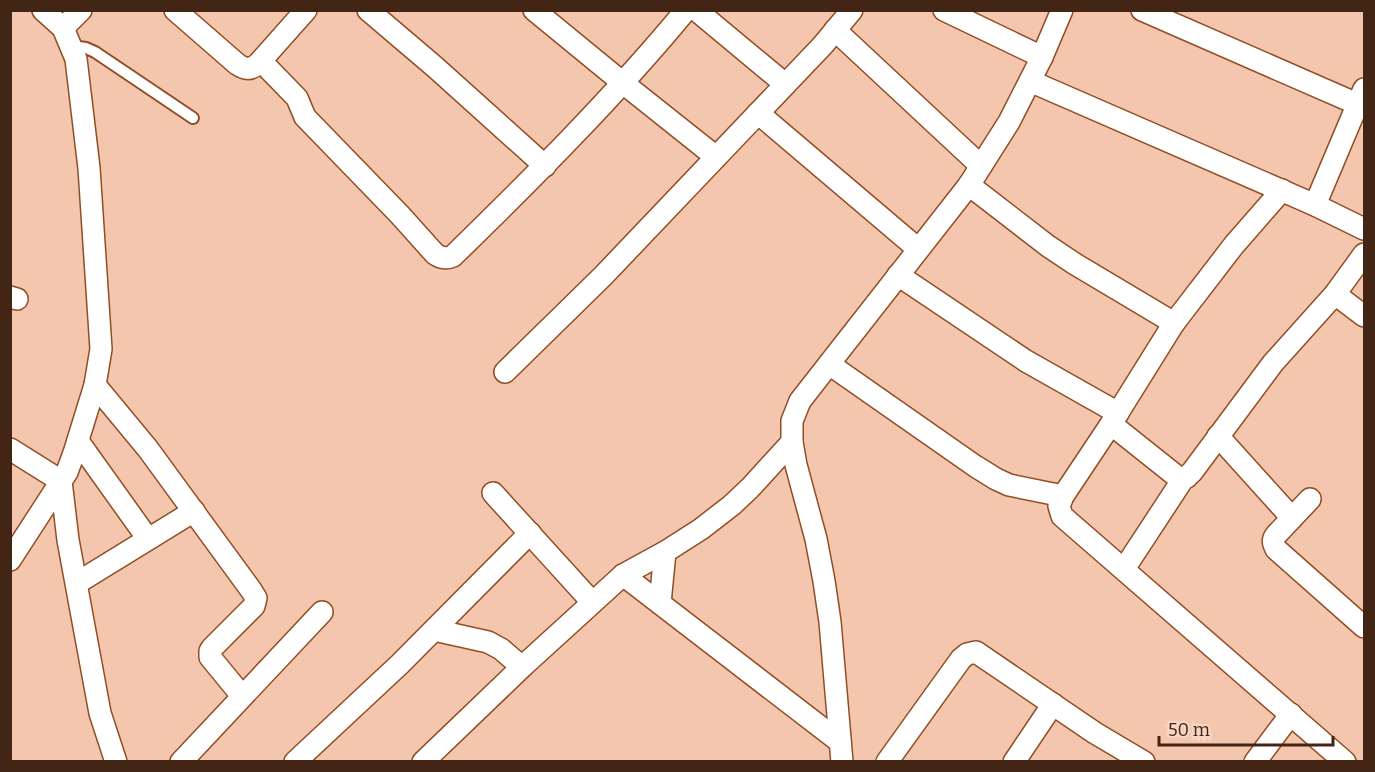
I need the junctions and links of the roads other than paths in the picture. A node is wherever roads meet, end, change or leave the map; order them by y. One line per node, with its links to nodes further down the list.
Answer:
1 (43, 10): 14 (street)
2 (81, 10): 14 (street)
3 (175, 10): 16 (street)
4 (306, 10): 16 (street)
5 (368, 10): 24 (street)
6 (534, 10): 18 (street)
7 (686, 10): 18 (street)
8 (696, 10): 19 (street)
9 (944, 10): 15 (street)
10 (1062, 10): 15 (street)
11 (1142, 10): 20 (street)
12 (852, 11): 13 (street)
13 (836, 30): 19 (street); 25 (street)
14 (67, 37): 22 (lane); 38 (street)
15 (1042, 57): 17 (street)
16 (261, 61): 24 (street)
17 (1030, 81): 25 (street); 27 (street)
18 (623, 83): 23 (street); 24 (street)
19 (786, 84): 21 (street)
20 (1362, 100): 28 (street)
21 (758, 113): 23 (street); 30 (street)
22 (193, 118)
23 (716, 156): 37 (street)
24 (545, 166)
25 (981, 166): 26 (street)
26 (969, 185): 30 (street); 35 (street)
27 (1282, 190): 28 (street); 35 (street)
28 (1315, 205): 29 (street)
29 (1365, 229)
30 (918, 249): 32 (street)
31 (1365, 254): 33 (street)
32 (898, 275): 36 (street); 39 (street)
33 (1335, 294): 34 (street); 40 (street)
34 (1365, 316)
35 (1174, 323): 39 (street)
36 (828, 364): 42 (street); 47 (street)
37 (505, 372)
38 (95, 385): 41 (street); 49 (street)
39 (1114, 418): 44 (street); 47 (street)
40 (1218, 436): 44 (street); 50 (street)
41 (78, 441): 45 (street); 52 (street)
42 (792, 442): 54 (street); 67 (street)
43 (10, 449): 45 (street)
44 (1187, 477): 55 (street)
45 (61, 481): 53 (street); 57 (street)
46 (493, 493): 51 (street)
47 (1064, 496): 55 (street)
48 (1310, 499): 50 (street)
49 (194, 511): 52 (street); 64 (street)
50 (1292, 518): 61 (street)
51 (530, 534): 58 (street); 62 (street)
52 (148, 539): 57 (street)
53 (13, 550)
54 (665, 552): 56 (street); 59 (street)
55 (1124, 569): 66 (street)
56 (623, 575): 58 (street); 59 (street)
57 (76, 583): 68 (street)
58 (592, 602): 63 (street)
59 (660, 603): 67 (street)
60 (322, 612): 64 (street)
61 (1365, 627)
62 (434, 630): 63 (street); 70 (street)
63 (522, 667): 71 (street)
64 (242, 696): 69 (street)
65 (1053, 704): 72 (street); 73 (street); 74 (street)
66 (1291, 714): 75 (street); 76 (street)
67 (841, 752)
68 (116, 762)
69 (181, 762)
70 (296, 762)
71 (423, 762)
72 (887, 762)
73 (1014, 762)
74 (1144, 762)
75 (1255, 762)
76 (1345, 762)

